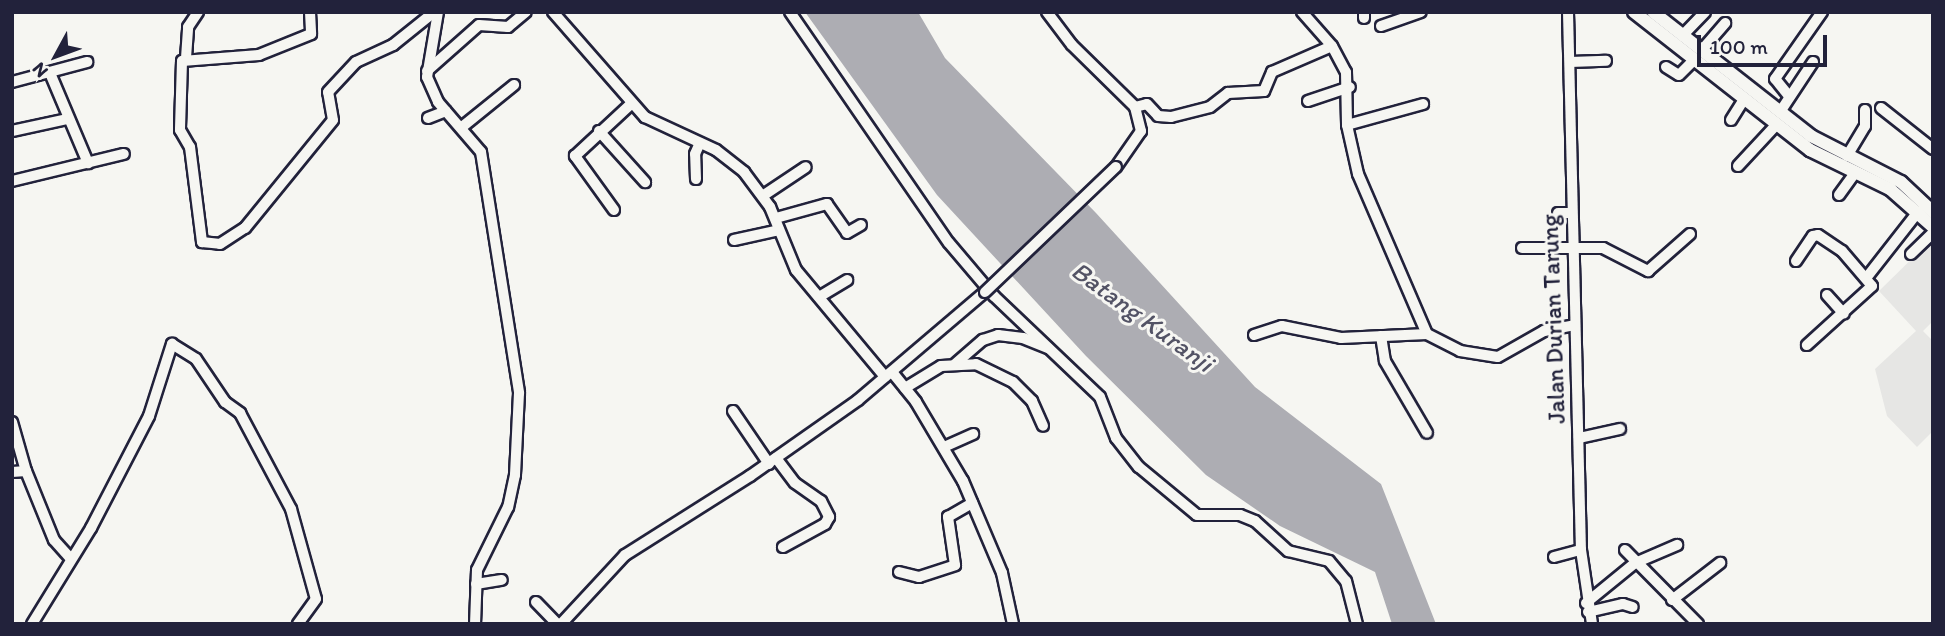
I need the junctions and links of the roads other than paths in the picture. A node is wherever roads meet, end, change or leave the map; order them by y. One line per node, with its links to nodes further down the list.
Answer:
1 (198, 12): 20 (street)
2 (310, 12): 20 (street)
3 (436, 12): 20 (street); 26 (street)
4 (526, 12): 26 (street)
5 (553, 12): 34 (street)
6 (790, 12): 87 (street)
7 (1047, 12): 36 (street)
8 (1301, 12): 18 (street)
9 (1422, 12): 16 (street)
10 (1568, 12): 23 (street, Jalan Durian Tarung)
11 (1634, 12): 14 (main road)
12 (1705, 12): 17 (street)
13 (1822, 12): 31 (street)
14 (1657, 21): 17 (main road); 19 (main road)
15 (1725, 23): 19 (street)
16 (1381, 26)
17 (1682, 36): 19 (main road)
18 (1332, 46): 30 (street); 36 (street)
19 (1697, 56): 25 (street); 32 (main road); 41 (main road)
20 (186, 58)
21 (1606, 61): 23 (street)
22 (87, 62): 27 (street)
23 (1570, 62): 65 (street, Jalan Durian Tarung)
24 (1813, 62): 31 (street)
25 (1666, 67)
26 (427, 71): 39 (street)
27 (50, 73): 28 (street); 42 (street)
28 (12, 82)
29 (514, 85): 45 (street)
30 (1350, 88): 33 (street); 44 (street)
31 (1789, 96): 41 (street)
32 (1744, 99): 41 (main road); 43 (street)
33 (1308, 101)
34 (631, 104): 47 (street); 48 (street)
35 (1423, 104): 44 (street)
36 (1135, 107): 89 (street, bridge)
37 (1881, 108): 49 (street)
38 (1865, 110): 51 (street)
39 (446, 111): 40 (street); 45 (street)
40 (428, 118)
41 (1778, 118): 51 (main road); 53 (street); 55 (main road)
42 (67, 119): 46 (street); 52 (street)
43 (1731, 120)
44 (1348, 125): 83 (street)
45 (462, 127): 113 (street)
46 (12, 131)
47 (599, 131): 58 (street); 61 (street)
48 (701, 143): 56 (street); 59 (street)
49 (1933, 149)
50 (124, 154): 52 (street)
51 (1847, 156): 63 (main road)
52 (88, 163): 57 (street)
53 (1738, 166)
54 (806, 167): 59 (street)
55 (1855, 173): 60 (street); 62 (main road)
56 (696, 179)
57 (12, 181)
58 (645, 182)
59 (764, 195): 66 (street)
60 (1839, 195)
61 (614, 210)
62 (1918, 212): 68 (main road); 77 (street)
63 (1933, 212)
64 (1558, 213): 65 (street)
65 (1570, 213): 74 (street, Jalan Durian Tarung)
66 (776, 218): 67 (street); 69 (street)
67 (861, 225)
68 (1933, 227)
69 (779, 230): 72 (street); 80 (street)
70 (1933, 233): 75 (street)
71 (1690, 234): 74 (street)
72 (734, 240)
73 (1522, 248): 74 (street)
74 (1572, 248): 82 (street, Jalan Durian Tarung)
75 (1911, 254)
76 (1796, 261): 77 (street)
77 (1867, 277): 81 (street)
78 (847, 280): 80 (street)
79 (1827, 295): 81 (street)
80 (820, 297): 89 (street)
81 (1844, 314): 86 (street)
82 (1574, 324): 83 (street); 97 (street, Jalan Durian Tarung)
83 (1427, 334): 85 (street)
84 (1254, 335): 85 (street)
85 (1381, 336): 95 (street)
86 (1807, 345)
87 (1053, 350): 88 (street); 123 (street)
88 (955, 364): 90 (street); 93 (street)
89 (889, 375): 90 (street); 99 (street)
90 (905, 388): 98 (street)
91 (733, 411): 99 (street)
92 (12, 422): 100 (street)
93 (1043, 426)
94 (1620, 429): 97 (street)
95 (1427, 433)
96 (973, 434): 98 (street)
97 (1579, 438): 105 (street, Jalan Durian Tarung)
98 (944, 447): 102 (street)
99 (773, 461): 104 (street); 118 (street)
100 (26, 471): 101 (street); 108 (street)
101 (12, 472)
102 (972, 503): 111 (street); 122 (street)
103 (1677, 545): 109 (street)
104 (783, 547)
105 (1581, 550): 107 (street); 117 (street, Jalan Durian Tarung)
106 (1625, 550): 109 (street)
107 (1554, 557)
108 (70, 558): 119 (street); 120 (street)
109 (1635, 563): 114 (street); 117 (street)
110 (1720, 563): 114 (street)
111 (899, 572)
112 (502, 580): 113 (street)
113 (476, 584): 121 (street)
114 (1672, 600): 125 (street)
115 (536, 603): 118 (street)
116 (1633, 607): 117 (street)
117 (1587, 608): 124 (street, Jalan Durian Tarung)
118 (562, 623)
119 (32, 624)
120 (298, 624)
121 (475, 624)
122 (1013, 624)
123 (1357, 624)
124 (1592, 624)
125 (1699, 624)

